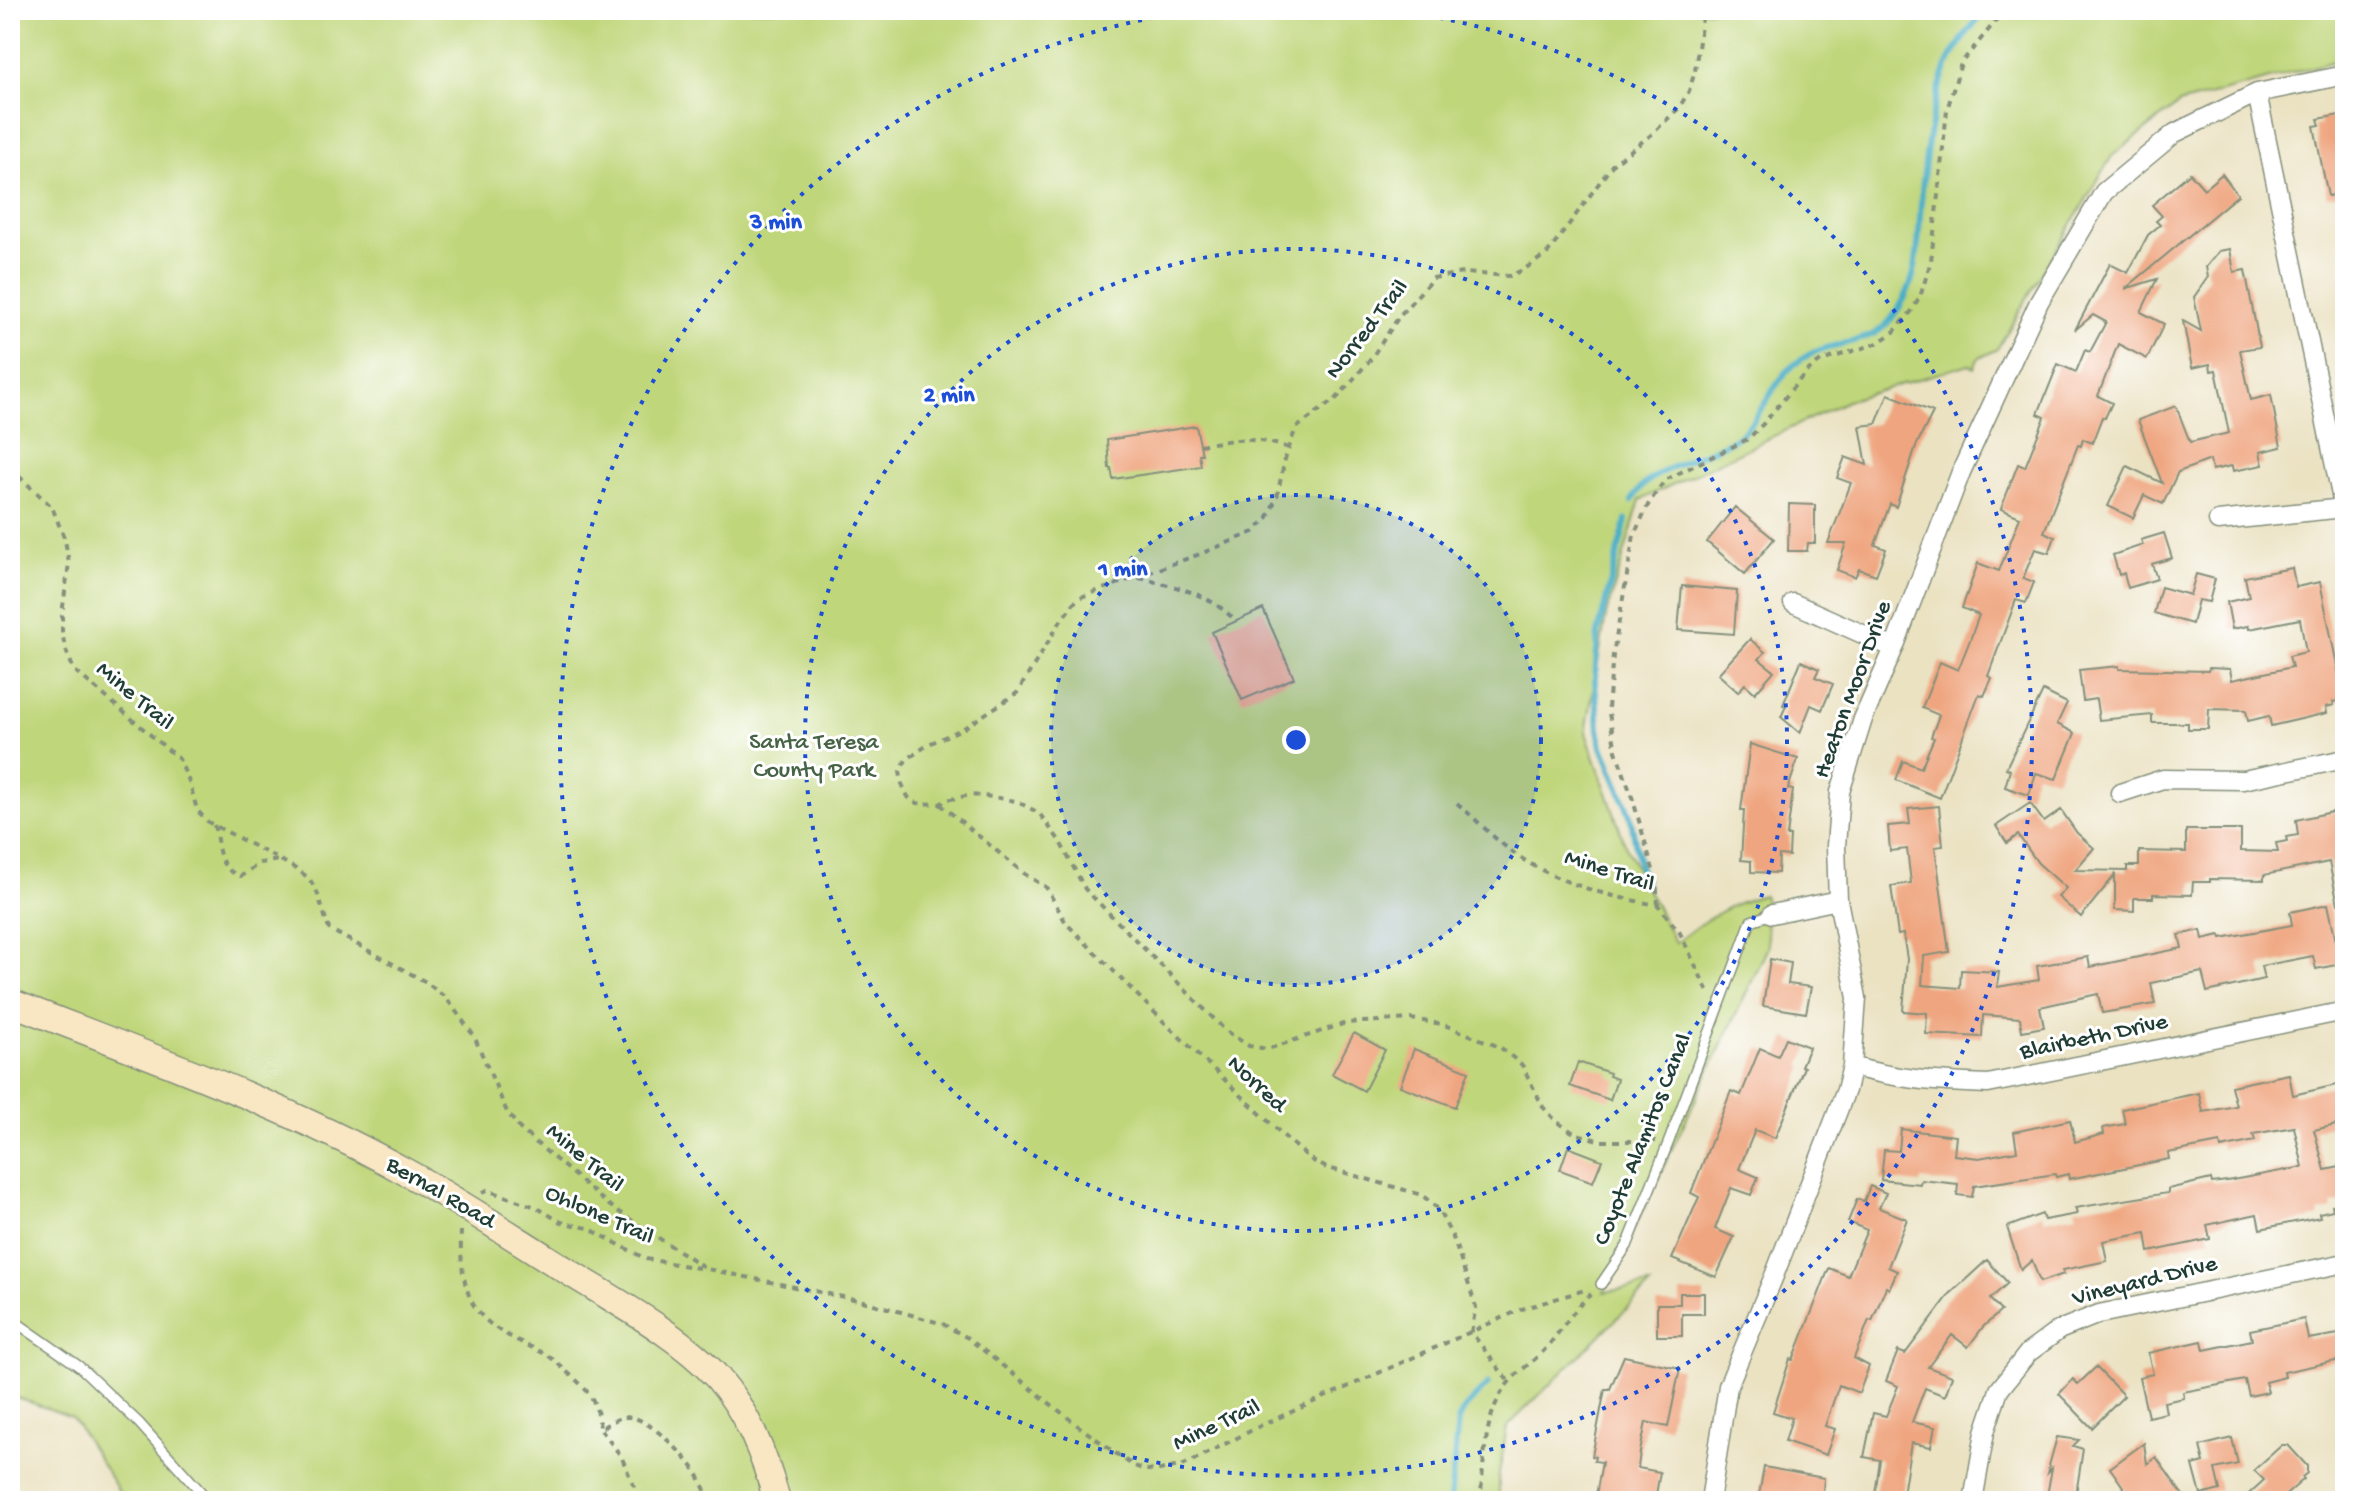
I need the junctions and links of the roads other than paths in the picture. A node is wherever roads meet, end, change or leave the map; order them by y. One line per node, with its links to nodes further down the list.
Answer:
1 (2345, 75): 2 (street, Heaton Moor Drive)
2 (2257, 93): 3 (street); 6 (street, Heaton Moor Drive)
3 (2344, 511): 4 (street)
4 (2218, 521)
5 (1793, 603): 6 (street)
6 (1894, 648): 9 (street, Heaton Moor Drive)
7 (2345, 759): 8 (street)
8 (2120, 793)
9 (1838, 900): 10 (street); 13 (street, Heaton Moor Drive)
10 (1772, 914): 15 (lane, Coyote Alamitos Canal)
11 (10, 1002): 18 (street, Bernal Road)
12 (2345, 1011): 13 (street, Blairbeth Drive)
13 (1852, 1066): 19 (street, Heaton Moor Drive)
14 (2345, 1263): 20 (street, Vineyard Drive)
15 (1601, 1284)
16 (10, 1318): 17 (lane)
17 (209, 1501)
18 (777, 1501)
19 (1710, 1501)
20 (1973, 1501)

